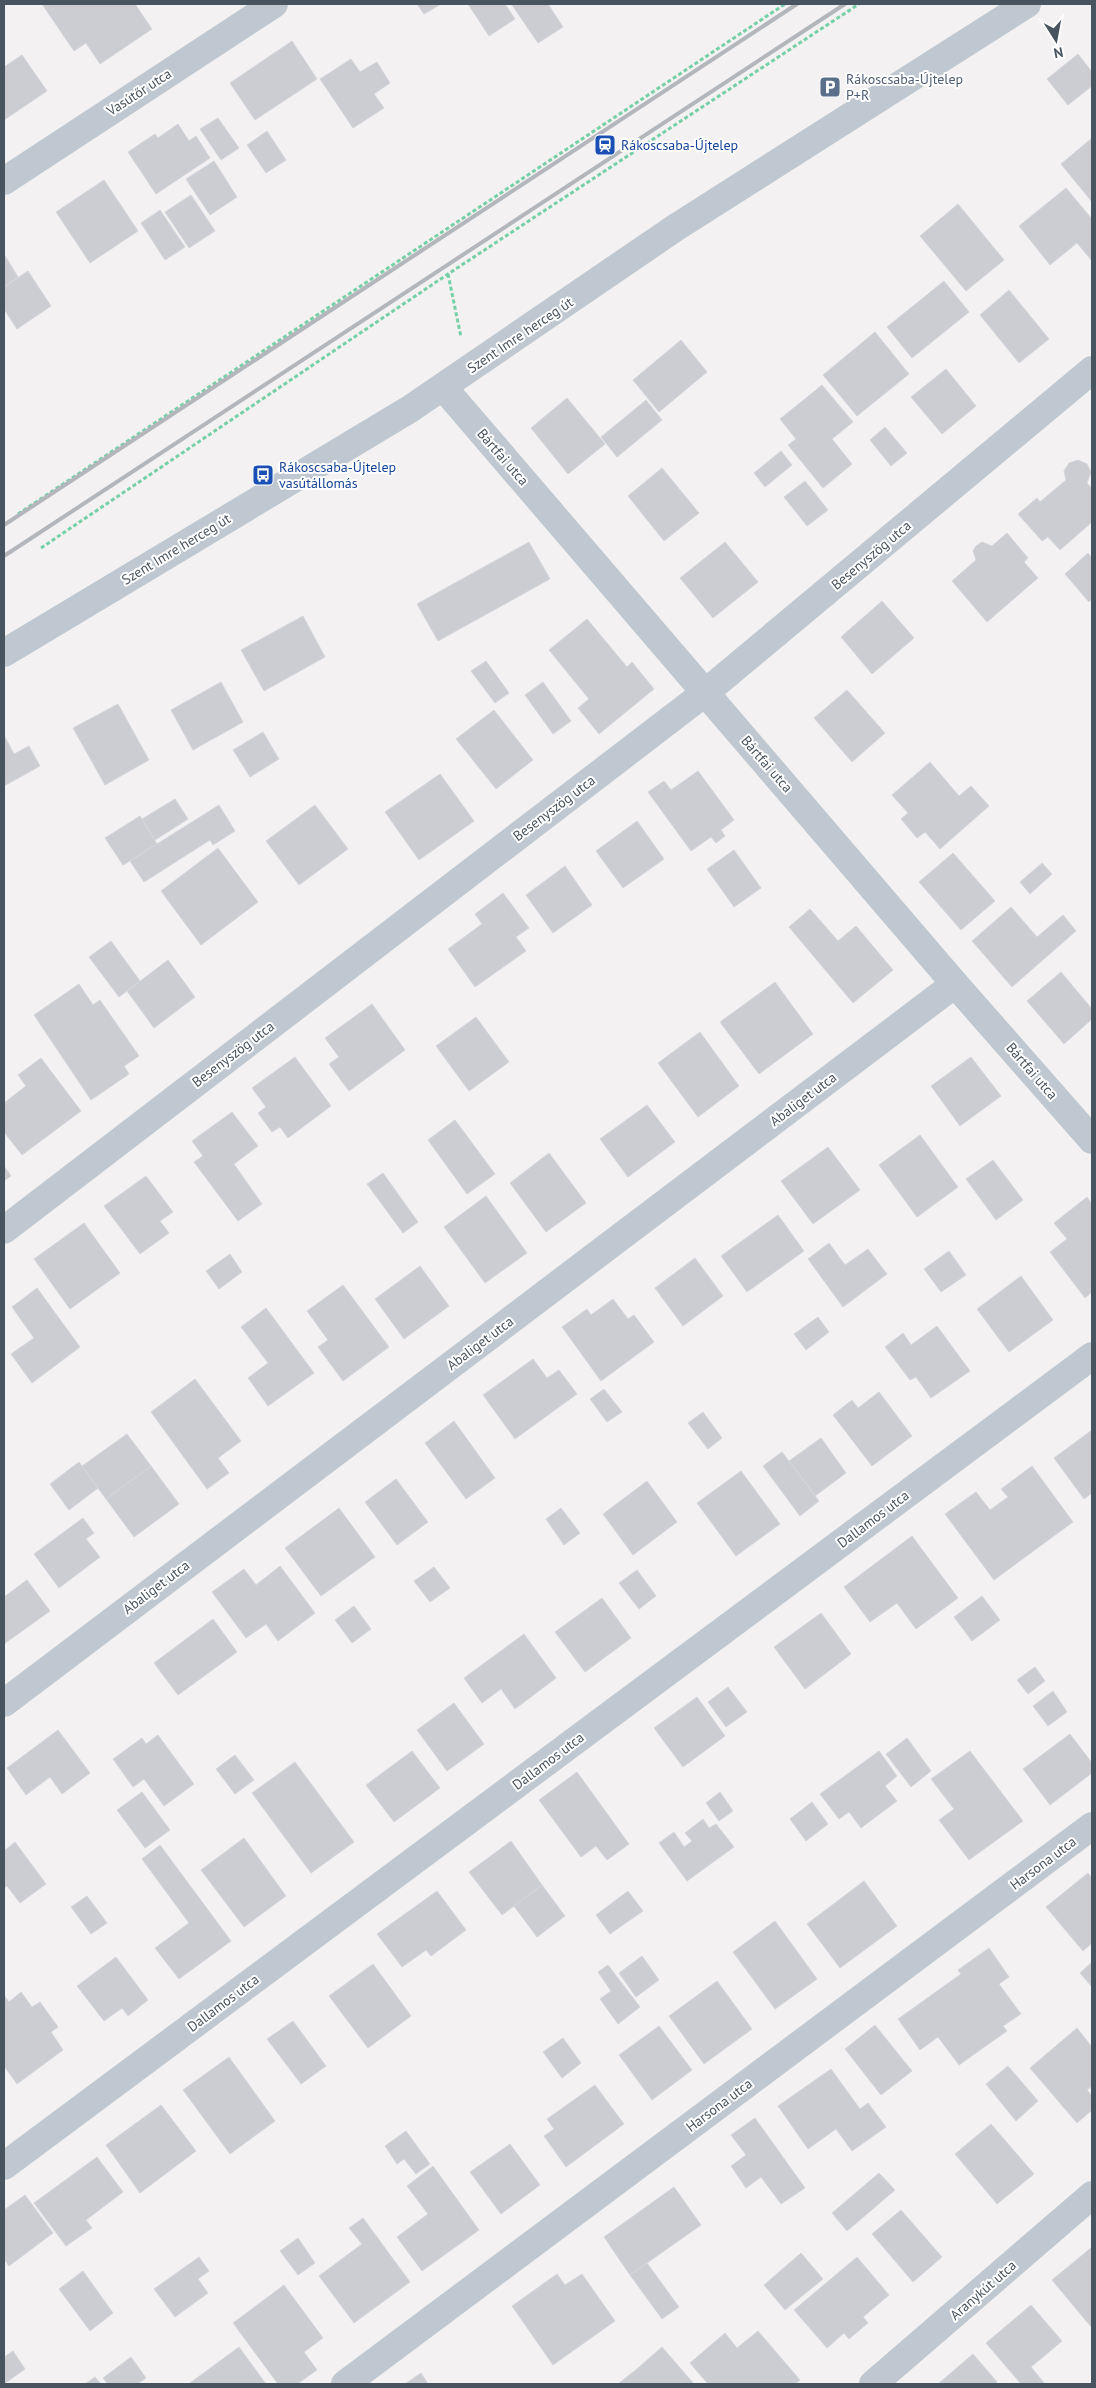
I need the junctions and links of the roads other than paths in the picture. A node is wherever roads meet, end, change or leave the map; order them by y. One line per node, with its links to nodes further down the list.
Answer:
1 (274, 4): 3 (street, Vasútőr utca)
2 (1027, 4): 5 (street, Szent Imre herceg út)
3 (4, 181)
4 (1087, 386): 7 (street, Besenyszög utca)
5 (443, 387): 6 (street, Szent Imre herceg út); 7 (street, Bártfai utca)
6 (4, 653)
7 (706, 692): 8 (street, Bártfai utca); 10 (street, Besenyszög utca)
8 (955, 984): 9 (street, Bártfai utca); 12 (street, Abaliget utca)
9 (1092, 1140)
10 (4, 1230)
11 (1092, 1356): 14 (street, Dallamos utca)
12 (4, 1703)
13 (1092, 1826): 16 (street, Harsona utca)
14 (4, 2166)
15 (1092, 2196): 17 (street, Aranykút utca)
16 (345, 2384)
17 (873, 2384)

